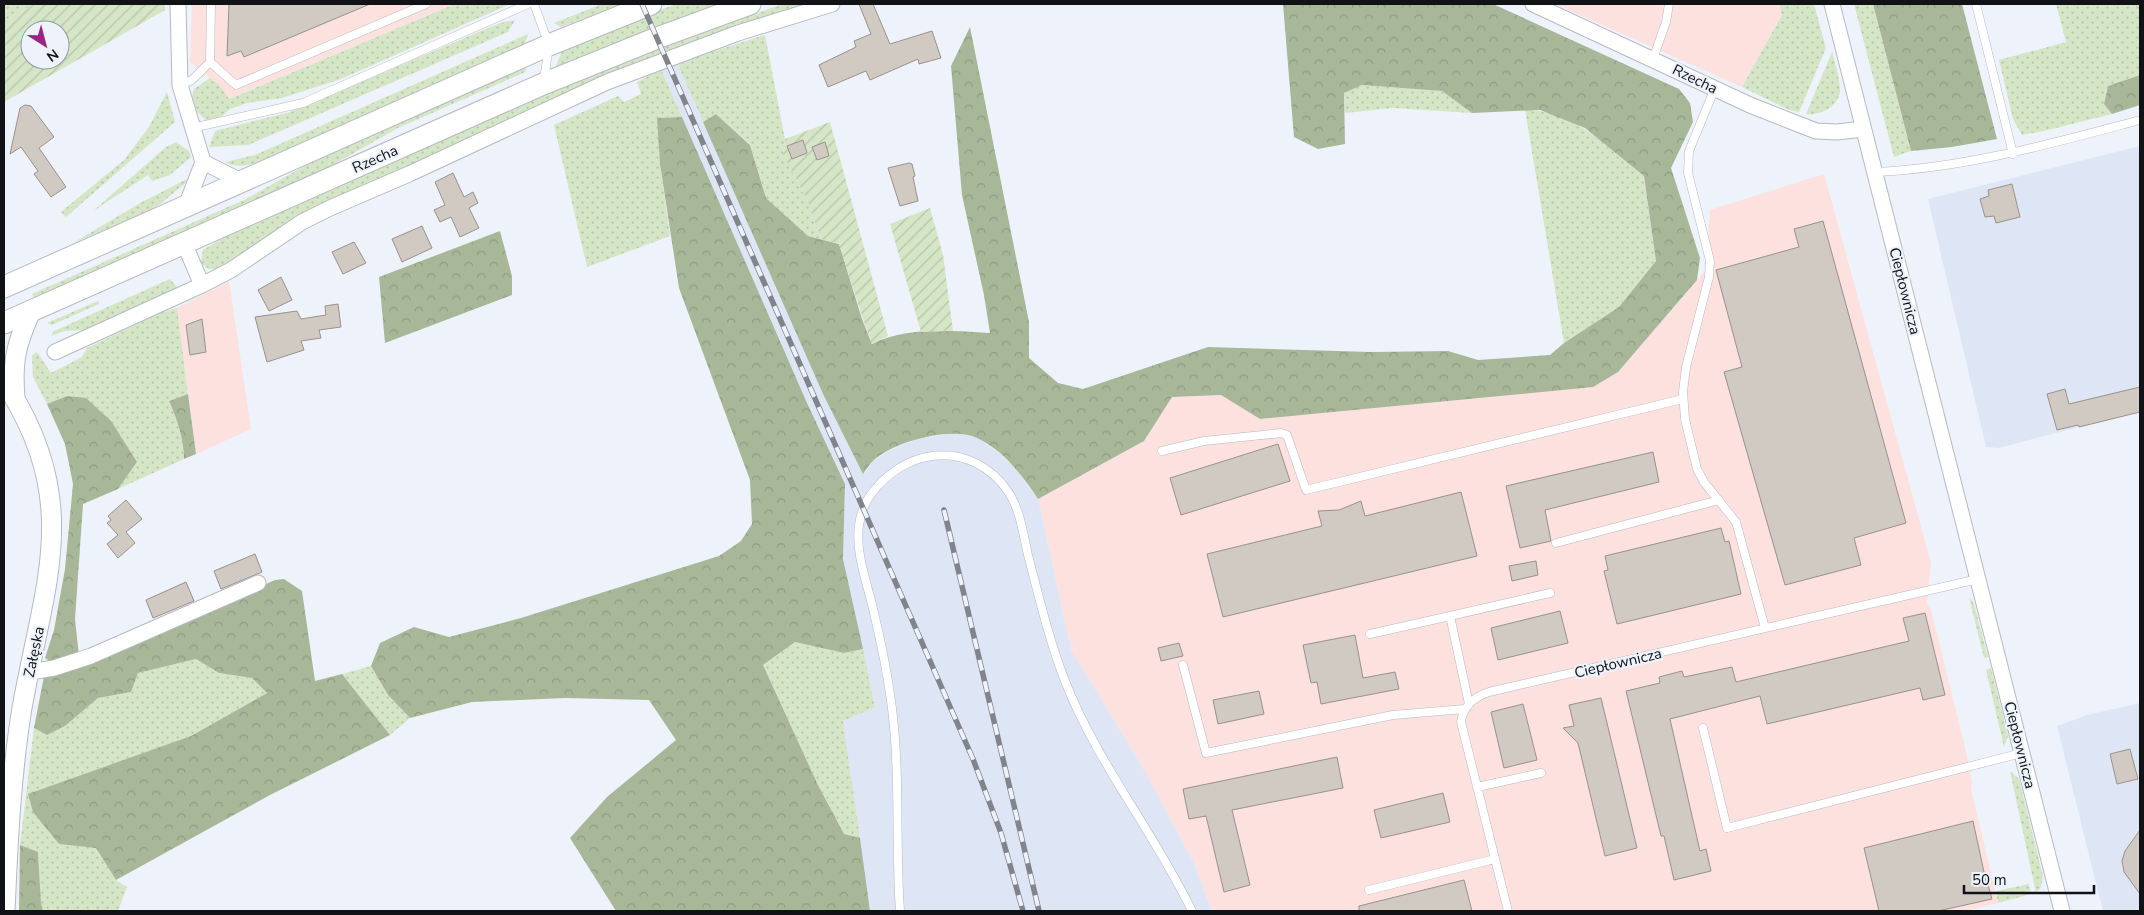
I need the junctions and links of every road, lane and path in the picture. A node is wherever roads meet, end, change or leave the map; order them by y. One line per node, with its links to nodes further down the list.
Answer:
1 (178, 4): 17 (street)
2 (212, 4): 15 (lane)
3 (426, 4): 15 (lane)
4 (528, 4): 20 (lane)
5 (534, 4): 13 (lane)
6 (650, 4): 13 (main road)
7 (750, 4): 16 (main road, Rzecha)
8 (832, 4): 28 (street)
9 (1533, 4): 14 (street, Rzecha)
10 (1669, 4): 14 (lane)
11 (1832, 4): 21 (street, Ciepłownicza)
12 (1976, 4): 22 (lane)
13 (549, 45): 16 (lane); 25 (main road)
14 (1653, 59): 18 (street, Rzecha)
15 (210, 62): 17 (lane)
16 (543, 84): 27 (main road, Rzecha)
17 (180, 86): 20 (street)
18 (1715, 88): 21 (street, Rzecha); 35 (lane)
19 (2140, 120): 22 (lane)
20 (192, 128): 23 (street)
21 (1863, 128): 24 (street, Ciepłownicza)
22 (2013, 154): 24 (lane)
23 (202, 162): 25 (street); 26 (street)
24 (1875, 172): 39 (street, Ciepłownicza)
25 (241, 181): 26 (main road)
26 (186, 206): 29 (main road)
27 (184, 243): 28 (street); 30 (main road, Rzecha)
28 (202, 285): 32 (street)
29 (4, 287)
30 (31, 311): 31 (main road, Rzecha); 34 (street, Załęska)
31 (4, 323)
32 (55, 352)
33 (4, 381): 34 (street, Załęska)
34 (15, 399): 46 (street, Załęska)
35 (1684, 399): 36 (lane); 37 (lane)
36 (1162, 451)
37 (1719, 500): 38 (lane); 43 (lane)
38 (1556, 543)
39 (1978, 579): 43 (lane, Ciepłownicza); 49 (street, Ciepłownicza)
40 (258, 583): 46 (street)
41 (1550, 593): 42 (lane)
42 (1450, 616): 44 (lane); 47 (lane)
43 (1765, 628): 47 (lane, Ciepłownicza)
44 (1370, 634)
45 (1183, 665): 47 (lane)
46 (30, 672): 54 (street, Załęska)
47 (1467, 706): 51 (lane)
48 (1703, 728): 49 (lane)
49 (2022, 753): 58 (street, Ciepłownicza)
50 (1541, 773): 51 (lane)
51 (1477, 787): 52 (lane)
52 (1495, 859): 53 (lane); 57 (lane)
53 (1369, 890)
54 (5, 911)
55 (900, 911): 56 (lane)
56 (1192, 911)
57 (1508, 911)
58 (2062, 911)

